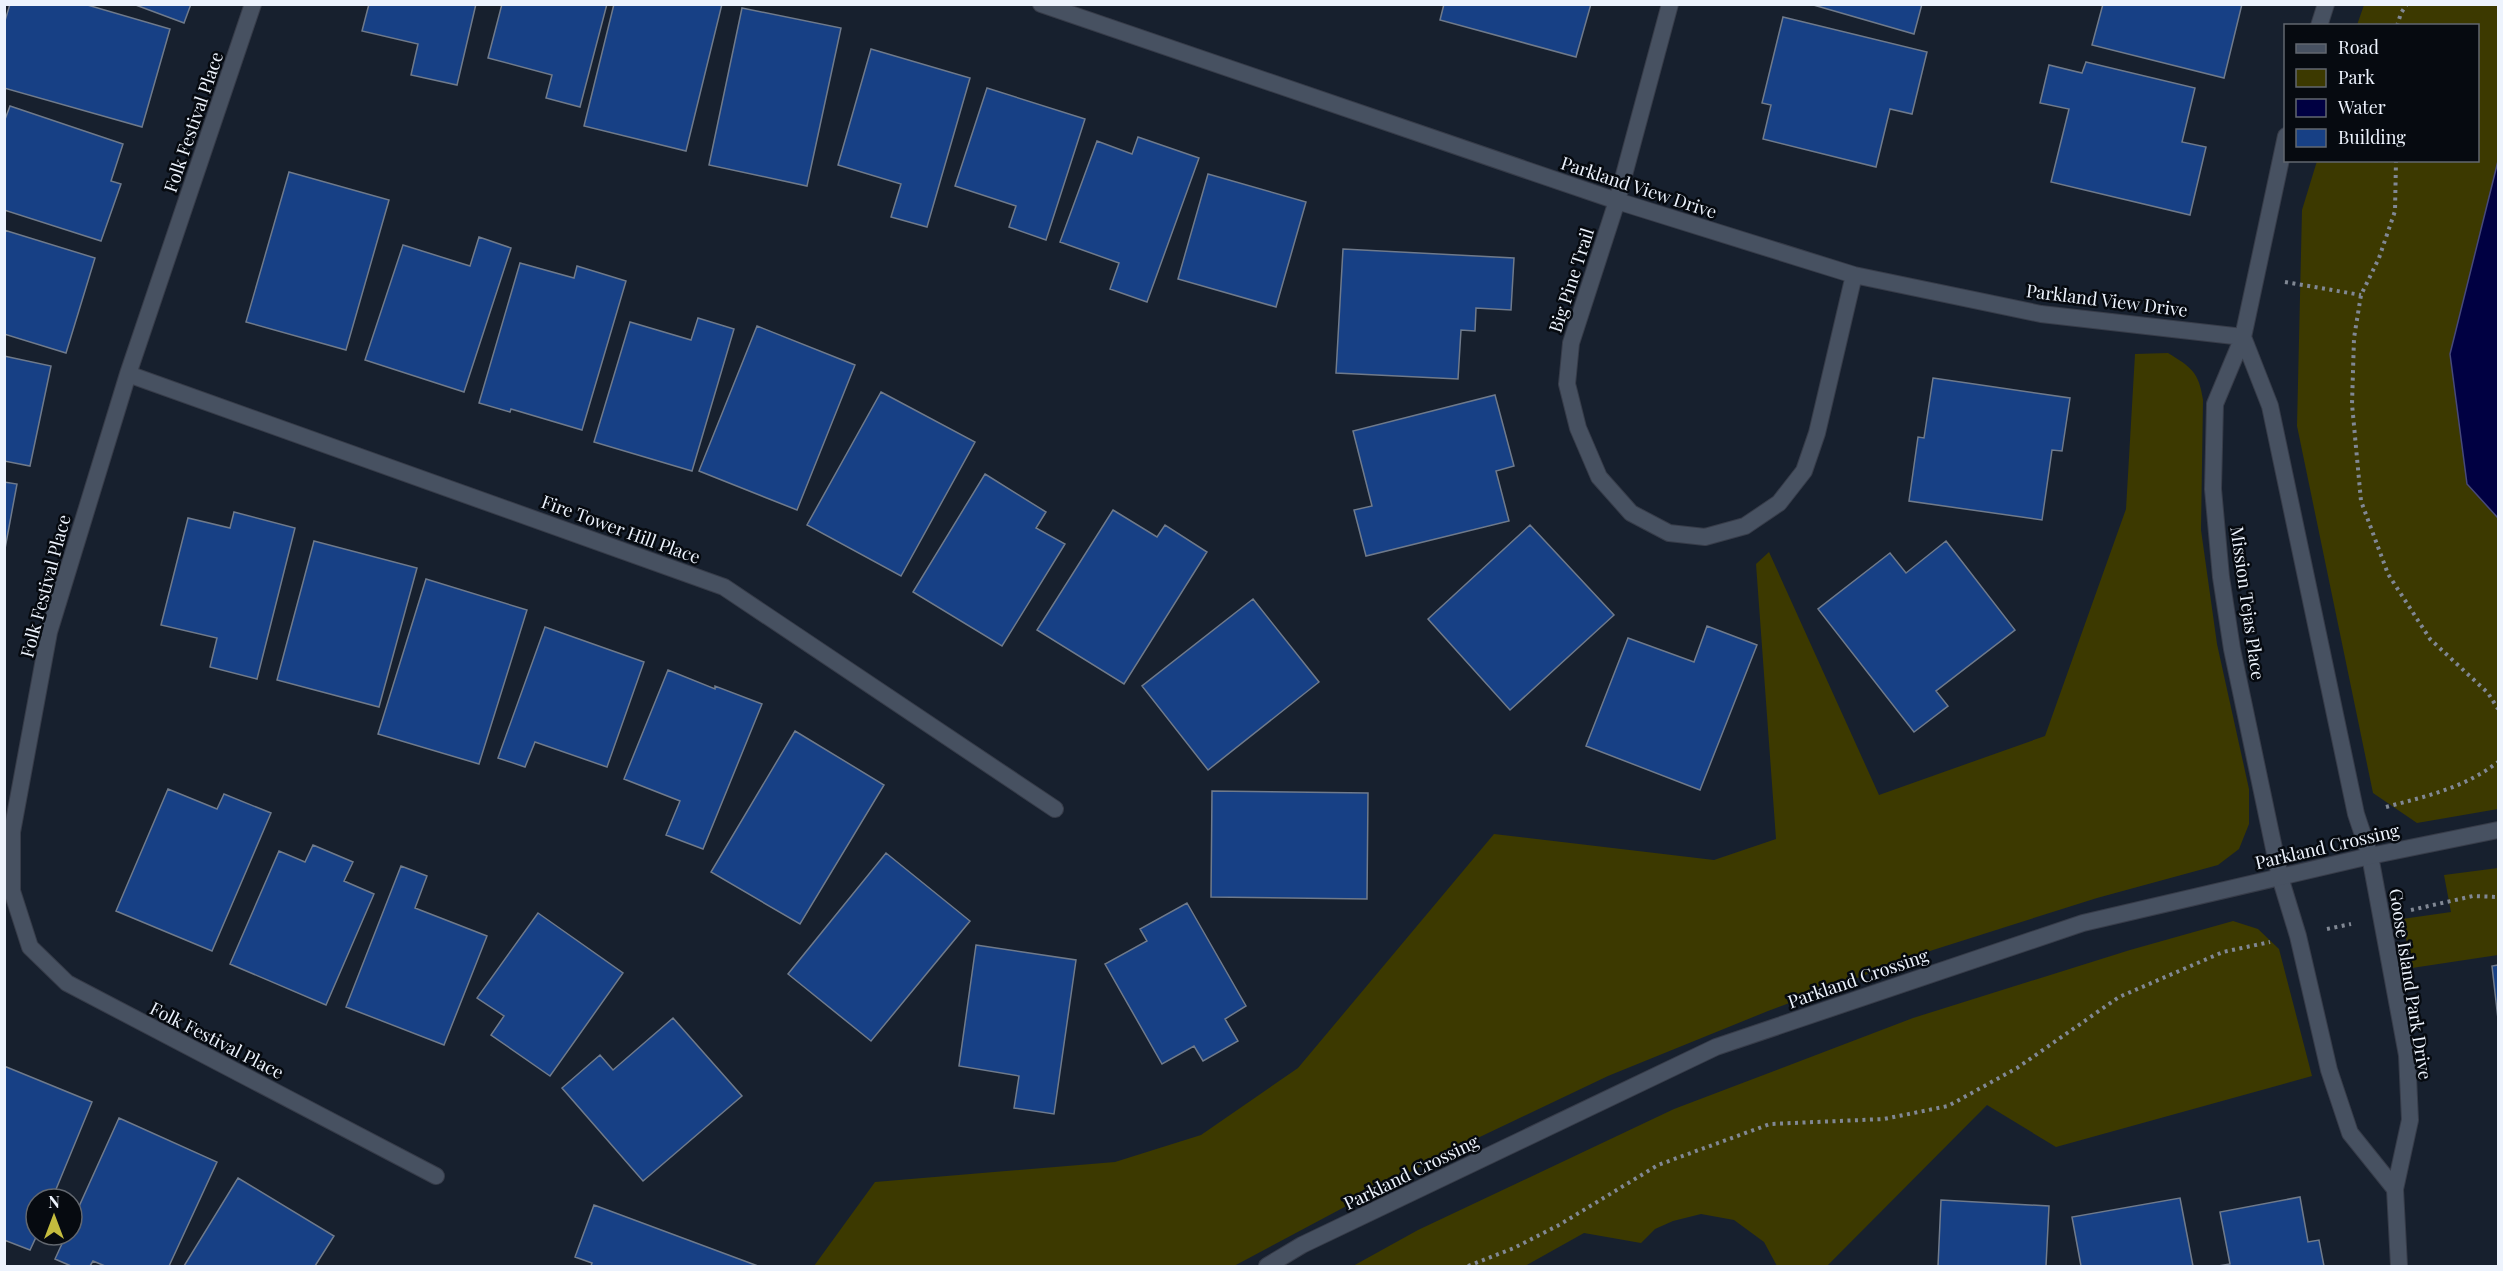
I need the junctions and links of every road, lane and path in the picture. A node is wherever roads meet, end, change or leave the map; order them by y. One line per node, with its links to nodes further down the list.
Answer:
1 (253, 4): 15 (street, Folk Festival Place)
2 (1041, 4): 10 (street, Parkland View Drive)
3 (1670, 4): 10 (street, Big Pine Trail)
4 (2326, 4): 6 (street)
5 (2407, 4): 7 (path)
6 (2320, 24)
7 (2398, 24)
8 (2284, 146): 12 (street, Mission Tejas Place)
9 (2396, 162): 13 (path)
10 (1617, 201): 11 (street, Parkland View Drive); 11 (street, Big Pine Trail)
11 (1854, 275): 14 (street, Parkland View Drive)
12 (2257, 277): 13 (path); 14 (street, Mission Tejas Place)
13 (2361, 295): 16 (path)
14 (2243, 337): 19 (street); 22 (street, Mission Tejas Place)
15 (128, 374): 18 (street, Fire Tower Hill Place); 26 (street, Folk Festival Place)
16 (2499, 710)
17 (2499, 762): 19 (path)
18 (1055, 809)
19 (2356, 814): 21 (street)
20 (2499, 830): 21 (street, Parkland Crossing)
21 (2370, 856): 22 (street, Parkland Crossing); 24 (street, Goose Island Park Drive)
22 (2280, 877): 25 (street); 28 (street, Parkland Crossing)
23 (2499, 897): 24 (path)
24 (2383, 916): 25 (path); 27 (street, Goose Island Park Drive)
25 (2298, 936): 27 (street); 29 (path)
26 (436, 1176)
27 (2395, 1189): 30 (street, Goose Island Park Drive)
28 (1267, 1266)
29 (1468, 1266)
30 (2399, 1266)

